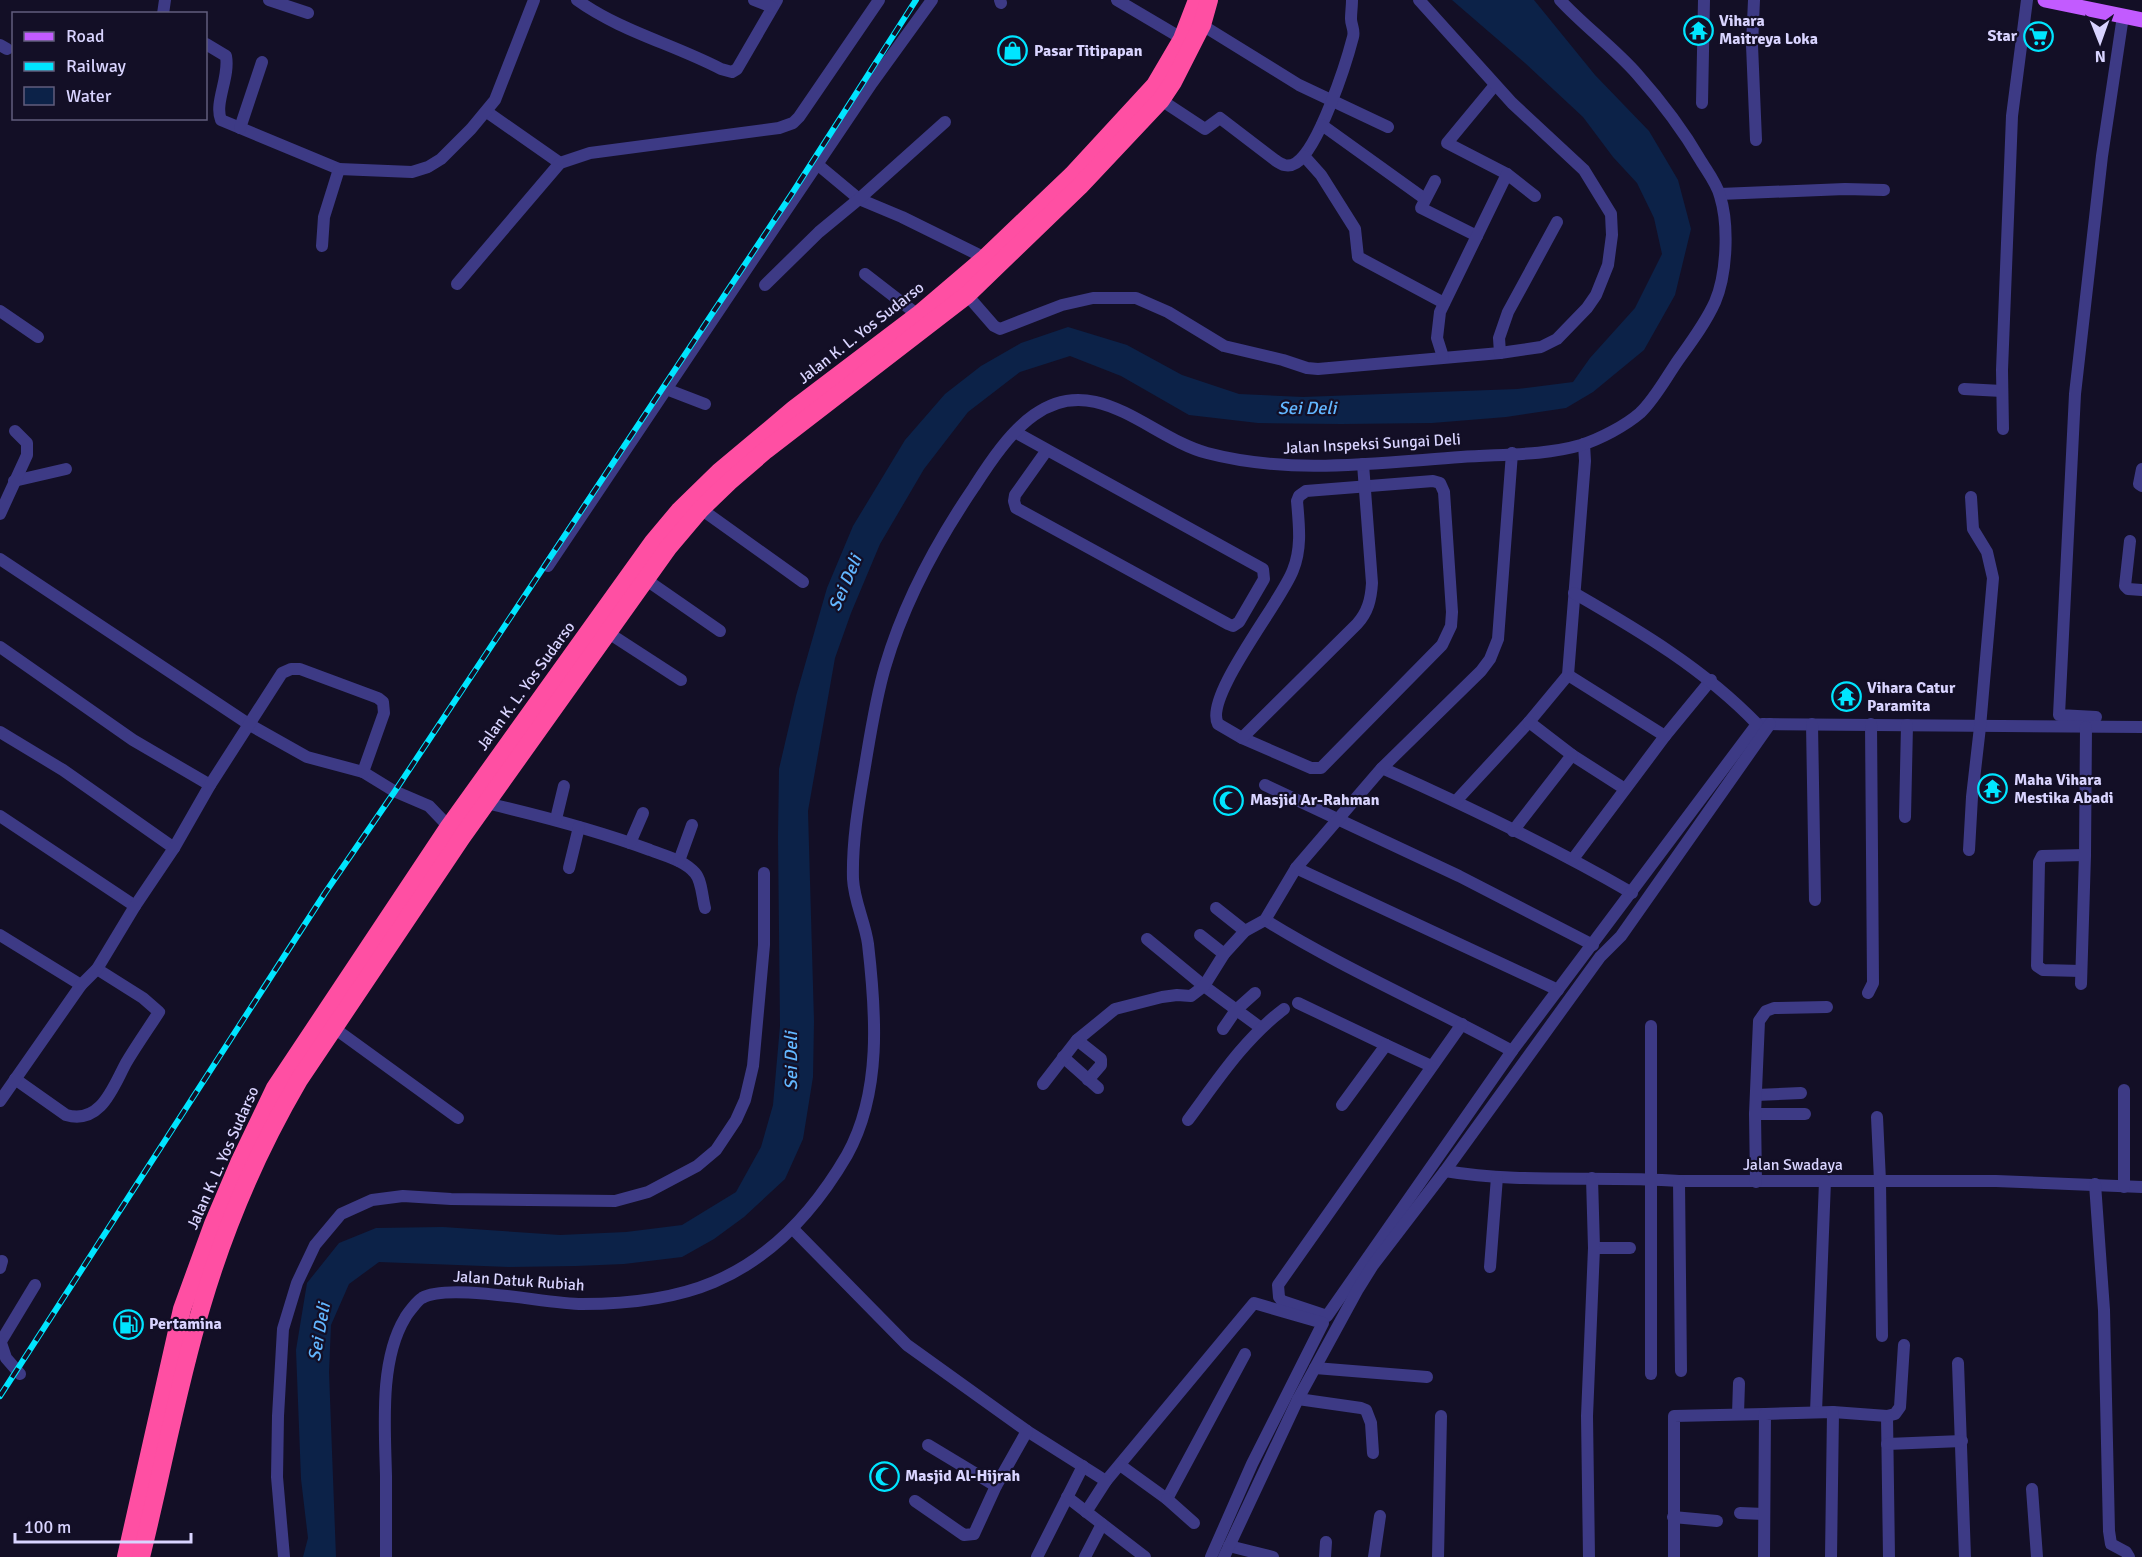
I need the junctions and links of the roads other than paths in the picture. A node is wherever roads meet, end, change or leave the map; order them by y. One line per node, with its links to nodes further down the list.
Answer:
1 (269, 0): 19 (street)
2 (534, 0): 30 (street)
3 (577, 0): 18 (street)
4 (754, 0): 18 (street)
5 (879, 0): 37 (street)
6 (932, 0): 38 (street)
7 (1117, 0): 23 (street)
8 (1197, 0): 23 (highway, Jalan K. L. Yos Sudarso)
9 (1209, 0): 22 (highway, Jalan K. L. Yos Sudarso)
10 (1352, 0): 28 (street)
11 (1419, 0): 26 (street)
12 (1560, 0): 44 (street, Jalan Inspeksi Sungai Deli)
13 (1704, 0): 29 (street)
14 (1754, 0): 35 (street)
15 (2027, 0): 64 (street)
16 (2045, 0): 17 (main road)
17 (2072, 3): 20 (main road)
18 (775, 4)
19 (308, 13)
20 (2123, 16): 21 (main road); 94 (street)
21 (2142, 20)
22 (1202, 26): 23 (highway, Jalan K. L. Yos Sudarso); 28 (street)
23 (1187, 41): 27 (highway, Jalan K. L. Yos Sudarso); 43 (highway, Jalan K. L. Yos Sudarso)
24 (207, 46): 34 (street)
25 (262, 62): 34 (street)
26 (1495, 85): 40 (street); 60 (street)
27 (1161, 100): 36 (street); 43 (highway, Jalan K. L. Yos Sudarso)
28 (1331, 101): 32 (street); 33 (street)
29 (1702, 103)
30 (487, 112): 37 (street); 39 (street)
31 (945, 122): 46 (street)
32 (1322, 124): 36 (street); 47 (street)
33 (1388, 127)
34 (240, 128): 39 (street)
35 (1756, 140)
36 (1304, 156): 56 (street)
37 (560, 163): 53 (street)
38 (817, 164): 46 (street); 62 (street)
39 (339, 169): 50 (street)
40 (1508, 174): 45 (street); 49 (street)
41 (1436, 181): 47 (street)
42 (1884, 190): 44 (street)
43 (1064, 192): 51 (highway, Jalan K. L. Yos Sudarso); 55 (highway, Jalan K. L. Yos Sudarso)
44 (1720, 194): 69 (street, Jalan Inspeksi Sungai Deli)
45 (1535, 196)
46 (859, 199): 51 (street); 54 (street)
47 (1425, 199): 49 (street)
48 (1557, 222): 60 (street)
49 (1477, 236): 56 (street)
50 (322, 246)
51 (985, 258): 58 (highway, Jalan K. L. Yos Sudarso)
52 (865, 274): 58 (street)
53 (457, 284)
54 (765, 285)
55 (967, 295): 61 (street); 79 (highway, Jalan K. L. Yos Sudarso)
56 (1444, 303): 61 (street)
57 (0, 310): 59 (street)
58 (918, 315): 124 (highway, Jalan K. L. Yos Sudarso)
59 (38, 337)
60 (1500, 353): 61 (street)
61 (1443, 357)
62 (666, 388): 65 (street); 83 (street)
63 (1964, 389): 64 (street)
64 (2002, 391): 66 (street)
65 (705, 404)
66 (2003, 429)
67 (15, 431): 75 (street)
68 (1015, 432): 70 (street); 72 (street, Jalan Inspeksi Sungai Deli); 193 (street, Jalan Inspeksi Sungai Deli)
69 (1584, 444): 71 (street, Jalan Inspeksi Sungai Deli); 87 (street)
70 (1047, 450): 70 (street)
71 (1512, 453): 72 (street, Jalan Inspeksi Sungai Deli); 108 (street)
72 (1363, 464): 77 (street)
73 (66, 469): 75 (street)
74 (2142, 469): 76 (street)
75 (14, 481): 80 (street)
76 (2142, 486)
77 (1366, 487): 106 (street); 106 (street); 106 (street)
78 (1971, 497): 101 (street)
79 (701, 509): 84 (highway, Jalan K. L. Yos Sudarso); 85 (street)
80 (0, 514)
81 (2130, 541): 86 (street)
82 (0, 559): 99 (street)
83 (548, 566)
84 (645, 579): 88 (street); 89 (highway, Jalan K. L. Yos Sudarso)
85 (803, 582)
86 (2142, 590)
87 (1575, 593): 91 (street); 93 (street)
88 (720, 631)
89 (608, 632): 92 (street); 115 (highway, Jalan K. L. Yos Sudarso)
90 (0, 647): 110 (street)
91 (1568, 675): 95 (street); 105 (street)
92 (681, 680)
93 (1711, 680): 97 (street); 105 (street)
94 (2096, 717)
95 (1529, 722): 107 (street); 114 (street)
96 (1812, 723): 97 (street); 98 (street); 135 (street)
97 (1764, 724): 134 (street); 182 (street)
98 (1871, 724): 100 (street); 153 (street)
99 (250, 725): 109 (street); 109 (street); 110 (street)
100 (1907, 725): 101 (street); 118 (street)
101 (1980, 727): 102 (street); 127 (street)
102 (2086, 727): 103 (street); 128 (street)
103 (2142, 727)
104 (0, 732): 126 (street)
105 (1665, 736): 113 (street)
106 (1242, 738)
107 (1572, 755): 113 (street); 123 (street)
108 (1382, 768): 114 (street); 120 (street)
109 (363, 772): 124 (street)
110 (210, 785): 126 (street)
111 (1265, 785): 120 (street)
112 (564, 786): 119 (street)
113 (1625, 789): 129 (street)
114 (1456, 801): 123 (street)
115 (486, 803): 119 (street); 124 (highway, Jalan K. L. Yos Sudarso)
116 (643, 813): 125 (street)
117 (0, 816): 136 (street)
118 (1905, 818)
119 (556, 819): 122 (street)
120 (1340, 819): 132 (street); 144 (street)
121 (692, 825): 130 (street)
122 (579, 827): 125 (street); 131 (street)
123 (1514, 831): 129 (street)
124 (455, 832): 160 (highway, Jalan K. L. Yos Sudarso); 239 (highway, Jalan K. L. Yos Sudarso)
125 (630, 843): 130 (street)
126 (174, 848): 136 (street)
127 (1969, 850)
128 (2085, 855): 147 (street); 147 (street)
129 (1573, 859): 134 (street)
130 (679, 861): 137 (street)
131 (569, 868)
132 (1296, 868): 139 (street); 151 (street)
133 (764, 873): 241 (street)
134 (1632, 893): 144 (street)
135 (1815, 900)
136 (135, 906): 146 (street)
137 (705, 908)
138 (1216, 908): 140 (street)
139 (1265, 920): 140 (street); 158 (street)
140 (1245, 932): 145 (street)
141 (0, 935): 149 (street)
142 (1200, 935): 145 (street)
143 (1147, 939): 150 (street)
144 (1593, 945): 151 (street)
145 (1224, 954): 150 (street)
146 (97, 969): 149 (street); 168 (street)
147 (2081, 971): 148 (street)
148 (2081, 984)
149 (81, 985): 168 (street)
150 (1204, 986): 156 (street); 163 (street)
151 (1558, 990): 165 (street)
152 (1255, 993): 156 (street)
153 (1868, 993)
154 (1298, 1003): 164 (street)
155 (1827, 1007): 174 (street)
156 (1236, 1010): 161 (street); 162 (street)
157 (1284, 1010): 161 (street)
158 (1462, 1024): 165 (street); 167 (street)
159 (1651, 1026): 185 (street)
160 (334, 1028): 180 (street); 240 (highway, Jalan K. L. Yos Sudarso)
161 (1261, 1028): 181 (street)
162 (1223, 1029)
163 (1077, 1040): 166 (street); 169 (street)
164 (1386, 1045): 167 (street); 176 (street)
165 (1512, 1051): 167 (street)
166 (1063, 1057): 169 (street); 170 (street)
167 (1431, 1066)
168 (15, 1079): 175 (street)
169 (1088, 1080): 171 (street)
170 (1044, 1084)
171 (1098, 1088)
172 (2124, 1089): 191 (street)
173 (1800, 1093): 174 (street)
174 (1756, 1095): 177 (street)
175 (0, 1101)
176 (1342, 1105)
177 (1755, 1114): 178 (street); 189 (street)
178 (1805, 1114)
179 (1877, 1117): 188 (street)
180 (458, 1118)
181 (1188, 1120)
182 (1445, 1171): 183 (street, Jalan Swadaya); 203 (street)
183 (1497, 1177): 184 (street, Jalan Swadaya); 196 (street)
184 (1592, 1178): 185 (street, Jalan Swadaya); 194 (street)
185 (1651, 1179): 186 (street, Jalan Swadaya); 206 (street)
186 (1679, 1181): 189 (street, Jalan Swadaya); 204 (street)
187 (1826, 1181): 188 (street, Jalan Swadaya); 189 (street, Jalan Swadaya); 210 (street)
188 (1880, 1181): 190 (street, Jalan Swadaya); 198 (street)
189 (1756, 1182)
190 (2094, 1184): 191 (street, Jalan Swadaya); 258 (street)
191 (2124, 1187): 192 (street, Jalan Swadaya)
192 (2142, 1187)
193 (793, 1229): 216 (street); 242 (street, Jalan Datuk Rubiah)
194 (1593, 1248): 195 (street); 251 (street)
195 (1630, 1248)
196 (1490, 1267)
197 (35, 1285): 199 (street)
198 (1882, 1336)
199 (0, 1343): 205 (street)
200 (1904, 1345): 215 (street)
201 (1245, 1354): 227 (street)
202 (1958, 1363): 217 (street)
203 (1315, 1368): 207 (street); 209 (street)
204 (1681, 1371)
205 (20, 1374)
206 (1651, 1374)
207 (1427, 1377)
208 (1739, 1383): 212 (street)
209 (1298, 1400): 220 (street); 238 (street)
210 (1816, 1412): 211 (street); 213 (street)
211 (1833, 1412): 215 (street); 254 (street)
212 (1738, 1414): 213 (street); 233 (street)
213 (1765, 1414): 231 (street)
214 (1441, 1416): 250 (street)
215 (1887, 1416): 219 (street)
216 (1027, 1431): 221 (street); 224 (street)
217 (1962, 1441): 219 (street); 256 (street)
218 (928, 1444): 224 (street)
219 (1887, 1444): 255 (street)
220 (1373, 1453)
221 (1083, 1466): 223 (street); 226 (street)
222 (1120, 1466): 223 (street); 227 (street); 246 (street)
223 (1106, 1481): 229 (street)
224 (996, 1486): 228 (street)
225 (2032, 1489): 257 (street)
226 (1066, 1497): 229 (street); 243 (street)
227 (1167, 1499): 235 (street)
228 (915, 1501)
229 (1086, 1512): 236 (street)
230 (1740, 1513): 231 (street)
231 (1764, 1514): 253 (street)
232 (1380, 1516): 249 (street)
233 (1673, 1517): 234 (street); 252 (street)
234 (1718, 1521)
235 (1194, 1523)
236 (1102, 1524): 244 (street); 245 (street)
237 (1326, 1542): 248 (street)
238 (1226, 1552): 247 (street)
239 (126, 1557)
240 (141, 1557)
241 (284, 1557)
242 (386, 1557)
243 (1036, 1557)
244 (1085, 1557)
245 (1145, 1557)
246 (1211, 1557)
247 (1273, 1557)
248 (1325, 1557)
249 (1374, 1557)
250 (1438, 1557)
251 (1589, 1557)
252 (1674, 1557)
253 (1764, 1557)
254 (1831, 1557)
255 (1889, 1557)
256 (1965, 1557)
257 (2037, 1557)
258 (2129, 1557)

